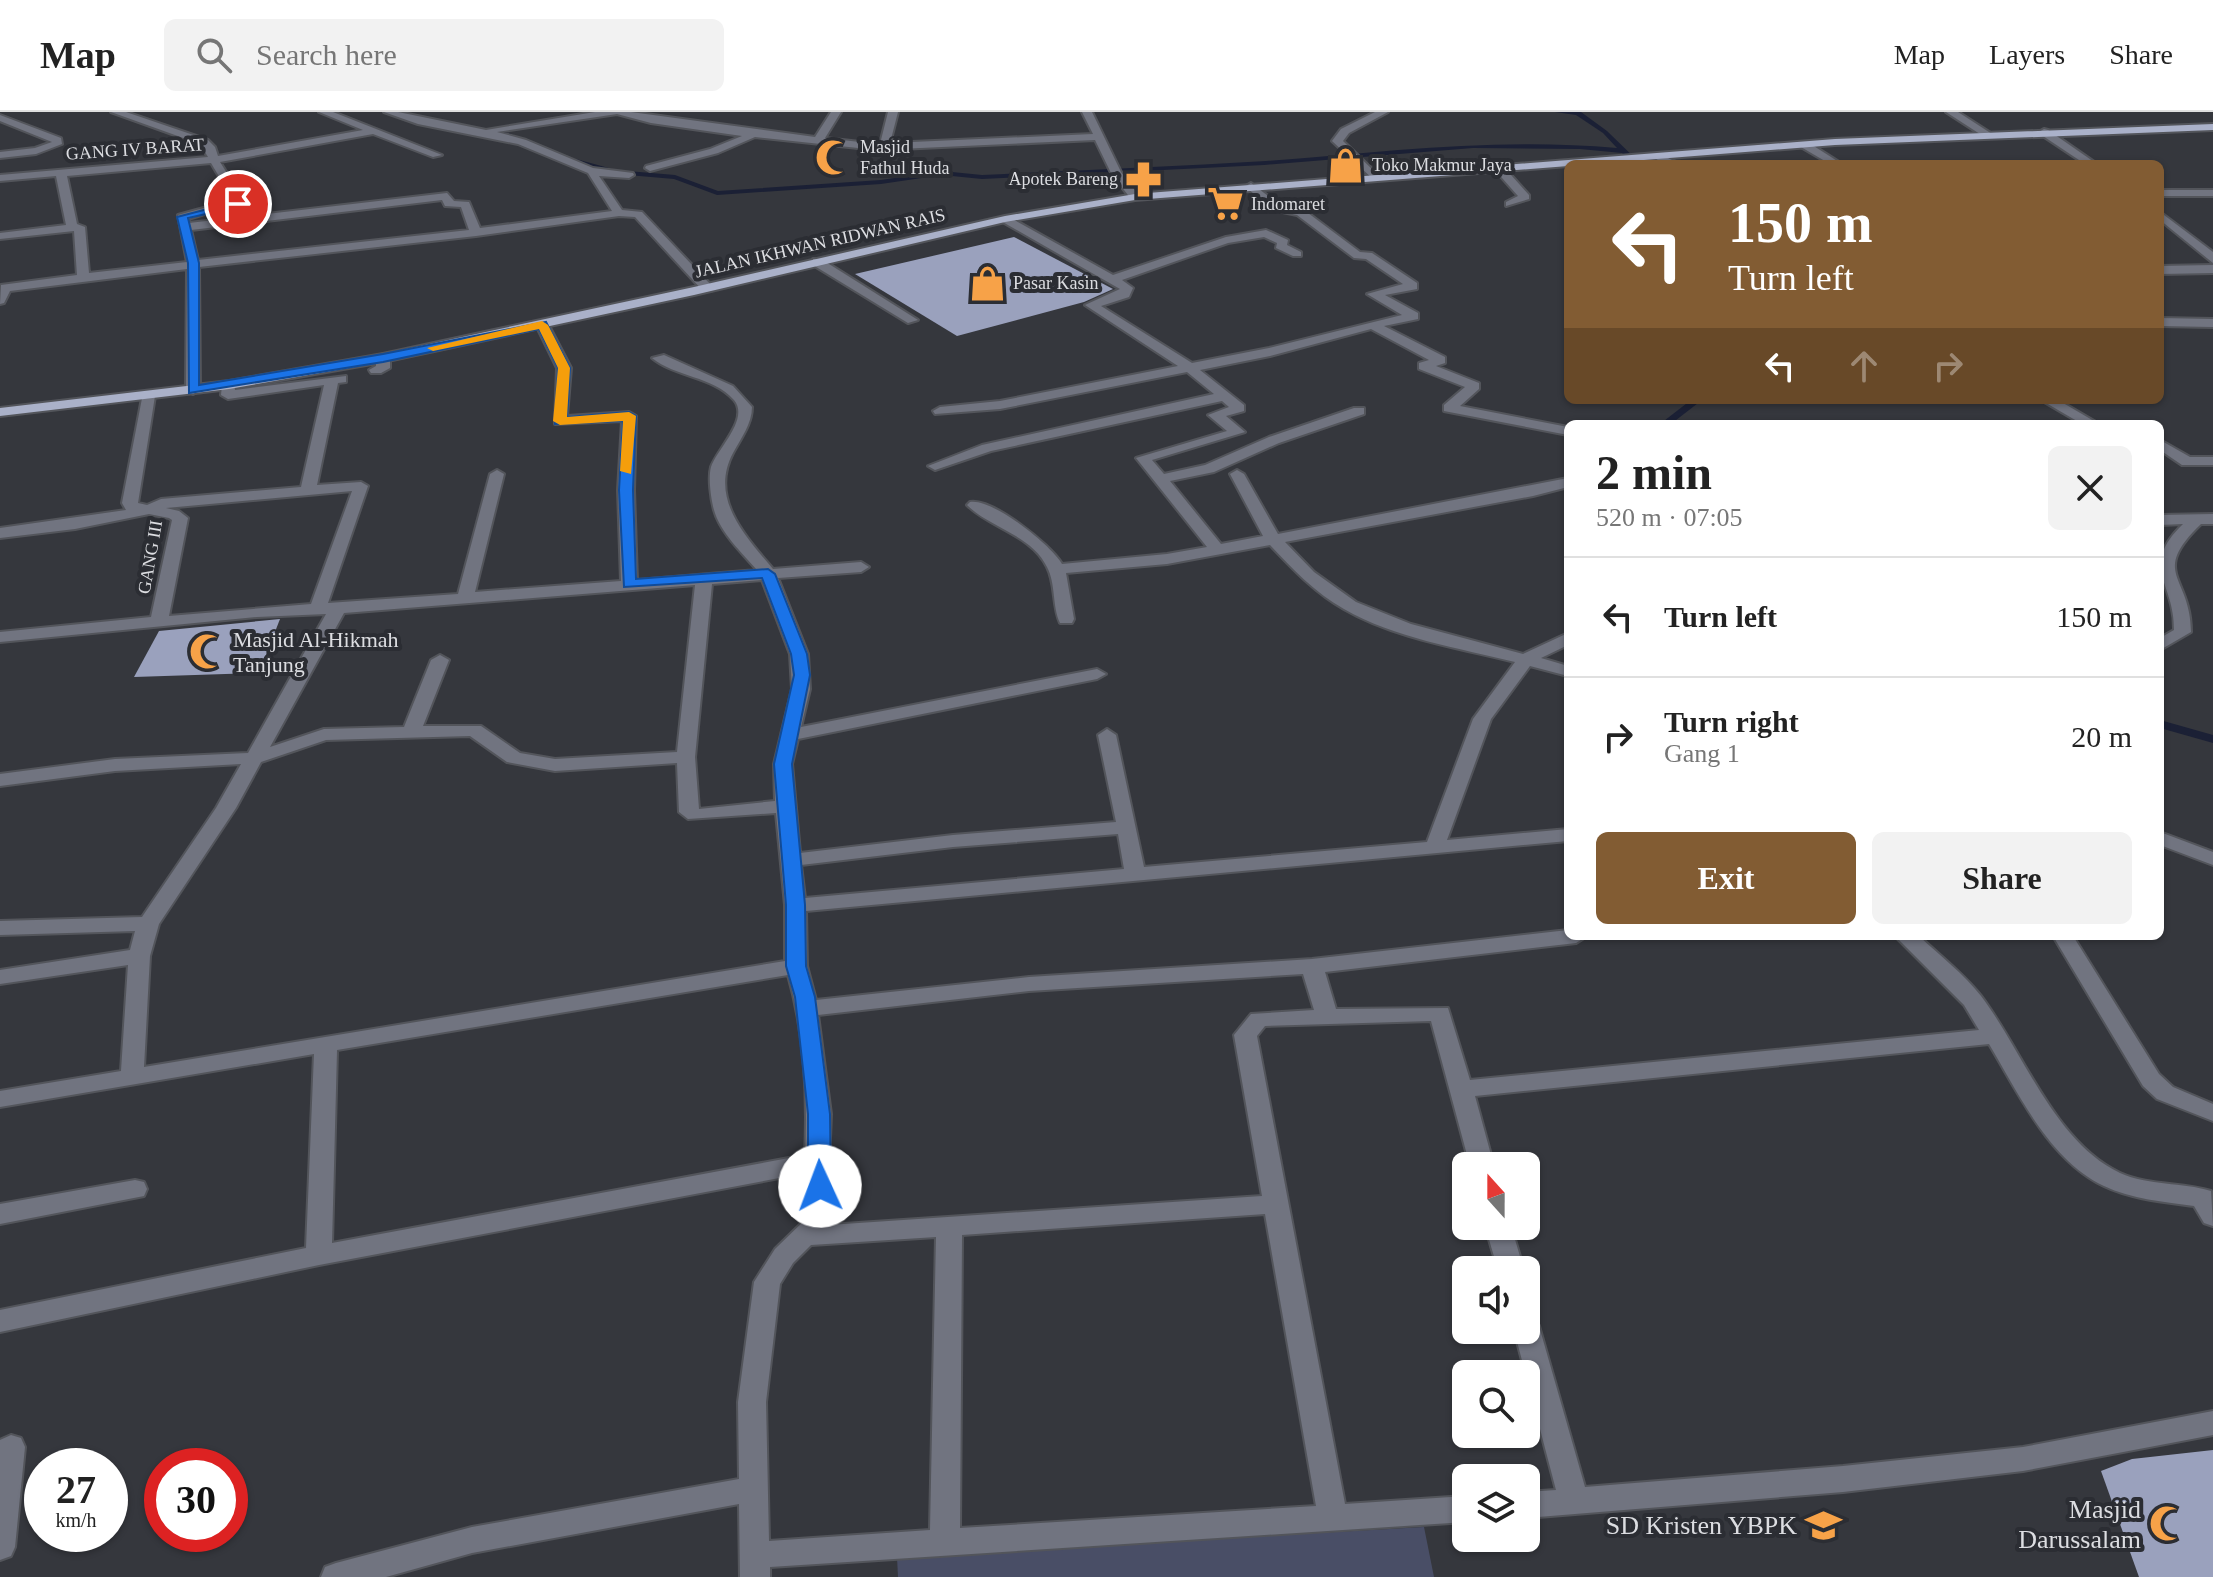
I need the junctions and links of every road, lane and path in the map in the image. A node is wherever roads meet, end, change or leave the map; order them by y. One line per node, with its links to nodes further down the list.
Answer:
1 (116, 112): 24 (street)
2 (324, 112): 12 (street)
3 (389, 112): 13 (street)
4 (617, 112): 13 (street); 15 (street)
5 (836, 112): 18 (street)
6 (893, 112): 20 (street)
7 (1087, 112): 17 (street)
8 (1383, 112): 35 (street)
9 (1951, 112): 16 (street)
10 (0, 118): 21 (street)
11 (2213, 127): 14 (main road, JALAN IKHWAN RIDWAN RAIS)
12 (375, 131): 22 (street); 24 (street)
13 (482, 132): 33 (street)
14 (2044, 132): 16 (main road, JALAN IKHWAN RIDWAN RAIS); 28 (street)
15 (753, 134): 18 (street); 31 (street)
16 (1987, 134): 19 (main road, JALAN IKHWAN RIDWAN RAIS)
17 (1098, 137): 20 (street); 40 (street)
18 (816, 142): 20 (street)
19 (1805, 145): 23 (main road, JALAN IKHWAN RIDWAN RAIS); 27 (street)
20 (884, 147)
21 (0, 155)
22 (437, 155)
23 (1658, 157): 25 (main road, JALAN IKHWAN RIDWAN RAIS); 26 (street)
24 (214, 160): 32 (street, GANG IV BARAT); 46 (street, GANG IV BARAT)
25 (1612, 160)
26 (1664, 160)
27 (1830, 160)
28 (2086, 160)
29 (1564, 163): 30 (main road, JALAN IKHWAN RIDWAN RAIS)
30 (1504, 167): 35 (main road, JALAN IKHWAN RIDWAN RAIS); 41 (street)
31 (650, 168)
32 (61, 173): 36 (street, GANG IV BARAT); 45 (street)
33 (593, 174): 34 (street); 42 (street)
34 (629, 175)
35 (1373, 176): 37 (main road, JALAN IKHWAN RIDWAN RAIS)
36 (0, 178)
37 (1251, 186): 40 (main road, JALAN IKHWAN RIDWAN RAIS); 65 (street)
38 (2164, 193): 39 (street)
39 (2213, 193)
40 (1135, 197): 44 (main road, JALAN IKHWAN RIDWAN RAIS)
41 (1510, 204)
42 (619, 213): 47 (street); 59 (street)
43 (2164, 218): 49 (street)
44 (1005, 219): 53 (main road, JALAN IKHWAN RIDWAN RAIS); 58 (street)
45 (72, 226): 48 (street); 57 (street)
46 (185, 227): 47 (street); 54 (street)
47 (476, 233): 54 (street)
48 (0, 236)
49 (2199, 244): 50 (street); 52 (street)
50 (2213, 244)
51 (1297, 254): 58 (street)
52 (2213, 259)
53 (817, 262): 59 (main road, JALAN IKHWAN RIDWAN RAIS); 61 (street)
54 (193, 263): 57 (street); 69 (street)
55 (2213, 269): 56 (street)
56 (2164, 270)
57 (83, 277): 60 (street)
58 (1118, 282): 67 (street)
59 (707, 288): 64 (main road, JALAN IKHWAN RIDWAN RAIS)
60 (0, 300)
61 (912, 320)
62 (2164, 322): 63 (street)
63 (2213, 323)
64 (542, 325): 68 (main road, JALAN IKHWAN RIDWAN RAIS); 99 (street)
65 (1372, 325): 67 (street); 77 (street)
66 (659, 358): 97 (street)
67 (1189, 367): 71 (street); 73 (street)
68 (229, 385): 69 (main road, JALAN IKHWAN RIDWAN RAIS); 85 (street)
69 (193, 390): 70 (main road, JALAN IKHWAN RIDWAN RAIS)
70 (148, 396): 75 (main road, JALAN IKHWAN RIDWAN RAIS); 87 (street, GANG III)
71 (1224, 396): 80 (street); 83 (street)
72 (2055, 404): 76 (street)
73 (940, 411)
74 (1359, 411): 83 (street)
75 (0, 412)
76 (2085, 420)
77 (1564, 430)
78 (2164, 447): 79 (street)
79 (2213, 461)
80 (935, 466)
81 (497, 474): 100 (street)
82 (1237, 474): 91 (street)
83 (1160, 479): 92 (street)
84 (1564, 483): 91 (street)
85 (308, 490): 87 (street); 101 (street)
86 (975, 505): 95 (street)
87 (148, 510): 90 (street); 103 (street, GANG III)
88 (2204, 519): 89 (street); 93 (street)
89 (2164, 520)
90 (0, 533)
91 (1272, 538): 92 (street); 107 (street)
92 (1217, 549): 95 (street)
93 (2164, 563)
94 (861, 567): 97 (street)
95 (1057, 569): 102 (street)
96 (2164, 569): 106 (street)
97 (768, 574): 98 (street); 112 (street)
98 (704, 579): 99 (street); 114 (street)
99 (629, 584): 100 (street)
100 (465, 598): 101 (street)
101 (328, 609): 103 (street); 115 (street)
102 (1066, 619)
103 (159, 621): 104 (street)
104 (0, 637)
105 (1564, 640): 107 (street)
106 (2164, 643)
107 (1526, 659): 109 (street); 121 (street)
108 (440, 660): 111 (street)
109 (1564, 670)
110 (1097, 674): 112 (street)
111 (411, 732): 114 (street); 115 (street)
112 (790, 735): 117 (street)
113 (1107, 735): 118 (street)
114 (686, 757): 117 (street)
115 (254, 758): 116 (street); 126 (street)
116 (0, 780)
117 (785, 806): 123 (street)
118 (1127, 827): 123 (street); 124 (street)
119 (1564, 835): 121 (street)
120 (2164, 840): 122 (street)
121 (1435, 846): 124 (street)
122 (2213, 859)
123 (791, 860): 125 (street)
124 (1135, 873): 125 (street)
125 (795, 905): 132 (street)
126 (148, 924): 127 (street); 131 (street)
127 (0, 928)
128 (1564, 937): 133 (street)
129 (1910, 940): 137 (street)
130 (2065, 940): 142 (street)
131 (139, 956): 134 (street); 139 (street)
132 (796, 966): 135 (street); 138 (street)
133 (1312, 966): 135 (street); 136 (street)
134 (0, 977)
135 (806, 1009): 144 (street)
136 (1327, 1017): 140 (street); 146 (street)
137 (1995, 1036): 140 (street); 147 (street)
138 (326, 1045): 139 (street); 151 (street)
139 (132, 1076): 141 (street)
140 (1461, 1089): 143 (street)
141 (0, 1099)
142 (2213, 1113)
143 (1478, 1152)
144 (817, 1162): 150 (street); 151 (street)
145 (135, 1189): 148 (street)
146 (1276, 1204): 149 (street); 160 (street)
147 (2209, 1204)
148 (0, 1214)
149 (949, 1226): 150 (street); 161 (street)
150 (805, 1236): 156 (street)
151 (319, 1255): 152 (street)
152 (0, 1321)
153 (1531, 1344): 157 (street)
154 (2213, 1423): 157 (street)
155 (11, 1447): 162 (street)
156 (753, 1489): 163 (street); 164 (street)
157 (1574, 1502): 158 (street)
158 (1540, 1504)
159 (1452, 1510): 160 (street)
160 (1333, 1518): 161 (street)
161 (945, 1542): 163 (street)
162 (0, 1547)
163 (754, 1566)
164 (336, 1577)

